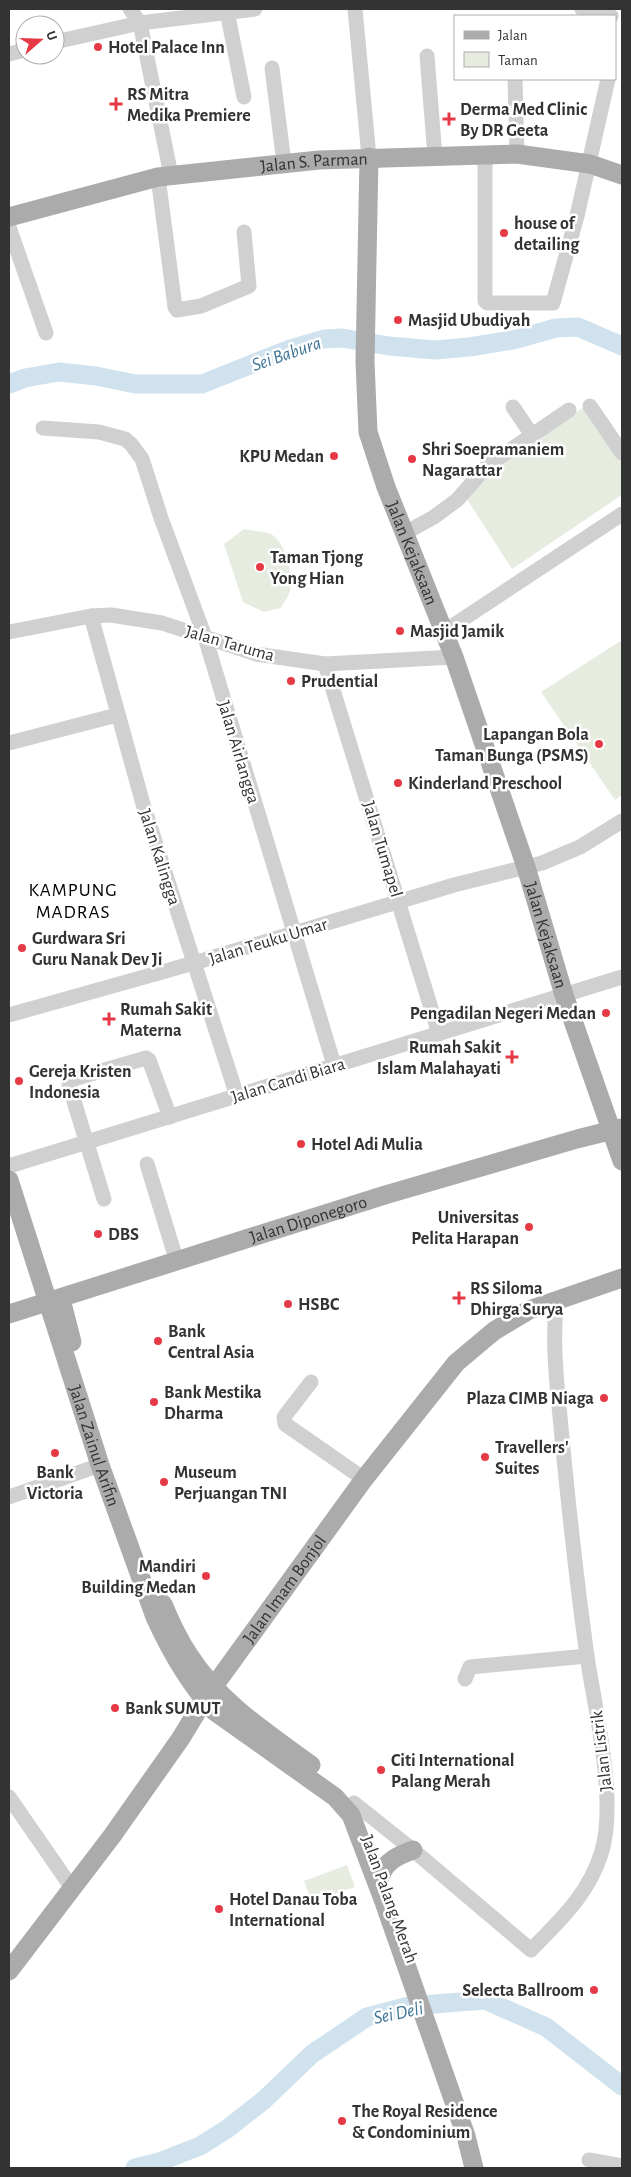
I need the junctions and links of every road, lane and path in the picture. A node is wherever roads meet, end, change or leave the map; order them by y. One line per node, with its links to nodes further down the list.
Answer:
1 (130, 9): 7 (street)
2 (255, 9): 5 (street)
3 (355, 9): 16 (street)
4 (582, 9): 6 (street)
5 (227, 12): 7 (street); 13 (street)
6 (607, 15)
7 (140, 22): 8 (street); 21 (street)
8 (65, 40)
9 (427, 56): 17 (street)
10 (272, 68): 18 (street)
11 (515, 80): 14 (street)
12 (608, 80): 19 (street)
13 (244, 97)
14 (517, 154): 15 (main road, Jalan S. Parman); 19 (main road, Jalan S. Parman)
15 (485, 156): 17 (main road, Jalan S. Parman); 19 (street)
16 (369, 157): 17 (main road, Jalan S. Parman); 18 (main road, Jalan S. Parman); 33 (main road, Jalan Kejaksaan)
17 (435, 157)
18 (284, 163): 21 (main road, Jalan S. Parman)
19 (590, 164): 20 (main road, Jalan S. Parman)
20 (622, 175)
21 (165, 176): 22 (main road, Jalan S. Parman); 24 (street)
22 (9, 217)
23 (9, 227): 25 (street)
24 (244, 232)
25 (46, 333)
26 (590, 406): 31 (street)
27 (513, 408): 30 (street)
28 (568, 410): 30 (street)
29 (44, 428): 37 (street, Jalan Airlangga)
30 (532, 435): 33 (street)
31 (622, 452)
32 (622, 514): 35 (street)
33 (405, 533): 35 (main road, Jalan Kejaksaan)
34 (91, 616): 36 (street, Jalan Taruma); 37 (street, Jalan Taruma); 40 (street, Jalan Kalingga)
35 (445, 631): 38 (main road, Jalan Kejaksaan)
36 (9, 632)
37 (205, 637): 39 (street, Jalan Taruma); 45 (street, Jalan Airlangga)
38 (454, 657): 39 (street, Jalan Taruma); 43 (main road, Jalan Kejaksaan)
39 (325, 664): 44 (street, Jalan Tumapel)
40 (117, 716): 41 (street); 46 (street, Jalan Kalingga)
41 (9, 743)
42 (622, 821): 43 (street, Jalan Teuku Umar)
43 (526, 867): 44 (street, Jalan Teuku Umar); 48 (main road, Jalan Kejaksaan)
44 (399, 901): 45 (street, Jalan Teuku Umar); 50 (street, Jalan Tumapel)
45 (293, 933): 46 (street, Jalan Teuku Umar); 51 (street, Jalan Airlangga)
46 (194, 964): 49 (street, Jalan Teuku Umar); 52 (street, Jalan Kalingga)
47 (622, 977): 48 (street, Jalan Candi Biara)
48 (564, 995): 50 (street, Jalan Candi Biara); 54 (main road, Jalan Kejaksaan)
49 (9, 1015)
50 (439, 1034): 51 (street, Jalan Candi Biara)
51 (334, 1065): 52 (street, Jalan Candi Biara)
52 (236, 1096): 53 (street, Jalan Candi Biara)
53 (170, 1117): 55 (street, Jalan Candi Biara); 55 (street)
54 (616, 1129): 56 (main road, Jalan Kejaksaan); 60 (main road, Jalan Diponegoro)
55 (86, 1144): 58 (street, Jalan Candi Biara); 59 (street)
56 (622, 1161)
57 (147, 1164): 60 (street)
58 (10, 1166): 63 (main road, Jalan Zainul Arifin)
59 (104, 1199)
60 (178, 1262): 63 (main road, Jalan Diponegoro)
61 (622, 1278): 62 (main road, Jalan Imam Bonjol)
62 (557, 1299): 67 (main road, Jalan Imam Bonjol); 70 (street, Jalan Listrik)
63 (54, 1301): 64 (main road, Jalan Diponegoro); 66 (main road, Jalan Zainul Arifin); 68 (main road, Jalan Zainul Arifin)
64 (9, 1314)
65 (312, 1382): 67 (street)
66 (100, 1465): 68 (main road, Jalan Zainul Arifin); 69 (street)
67 (364, 1479): 72 (main road, Jalan Imam Bonjol)
68 (114, 1487): 72 (main road, Jalan Zainul Arifin)
69 (9, 1497)
70 (587, 1656): 71 (street); 77 (street, Jalan Listrik)
71 (465, 1679)
72 (209, 1693): 73 (main road, Jalan Palang Merah); 74 (main road, Jalan Imam Bonjol); 76 (main road, Jalan Palang Merah)
73 (231, 1724): 74 (main road); 80 (main road, Jalan Palang Merah)
74 (181, 1738): 79 (main road, Jalan Imam Bonjol)
75 (9, 1797): 79 (street)
76 (354, 1803): 77 (street, Jalan Listrik); 78 (main road, Jalan Palang Merah)
77 (413, 1850): 78 (main road)
78 (381, 1875): 80 (main road, Jalan Palang Merah)
79 (72, 1888): 81 (main road, Jalan Imam Bonjol)
80 (409, 1963): 82 (main road, Jalan Palang Merah)
81 (9, 1971)
82 (439, 2049): 85 (main road, Jalan Palang Merah); 86 (main road, Jalan Palang Merah)
83 (589, 2160): 84 (street)
84 (622, 2166)
85 (474, 2168)
86 (485, 2168)

